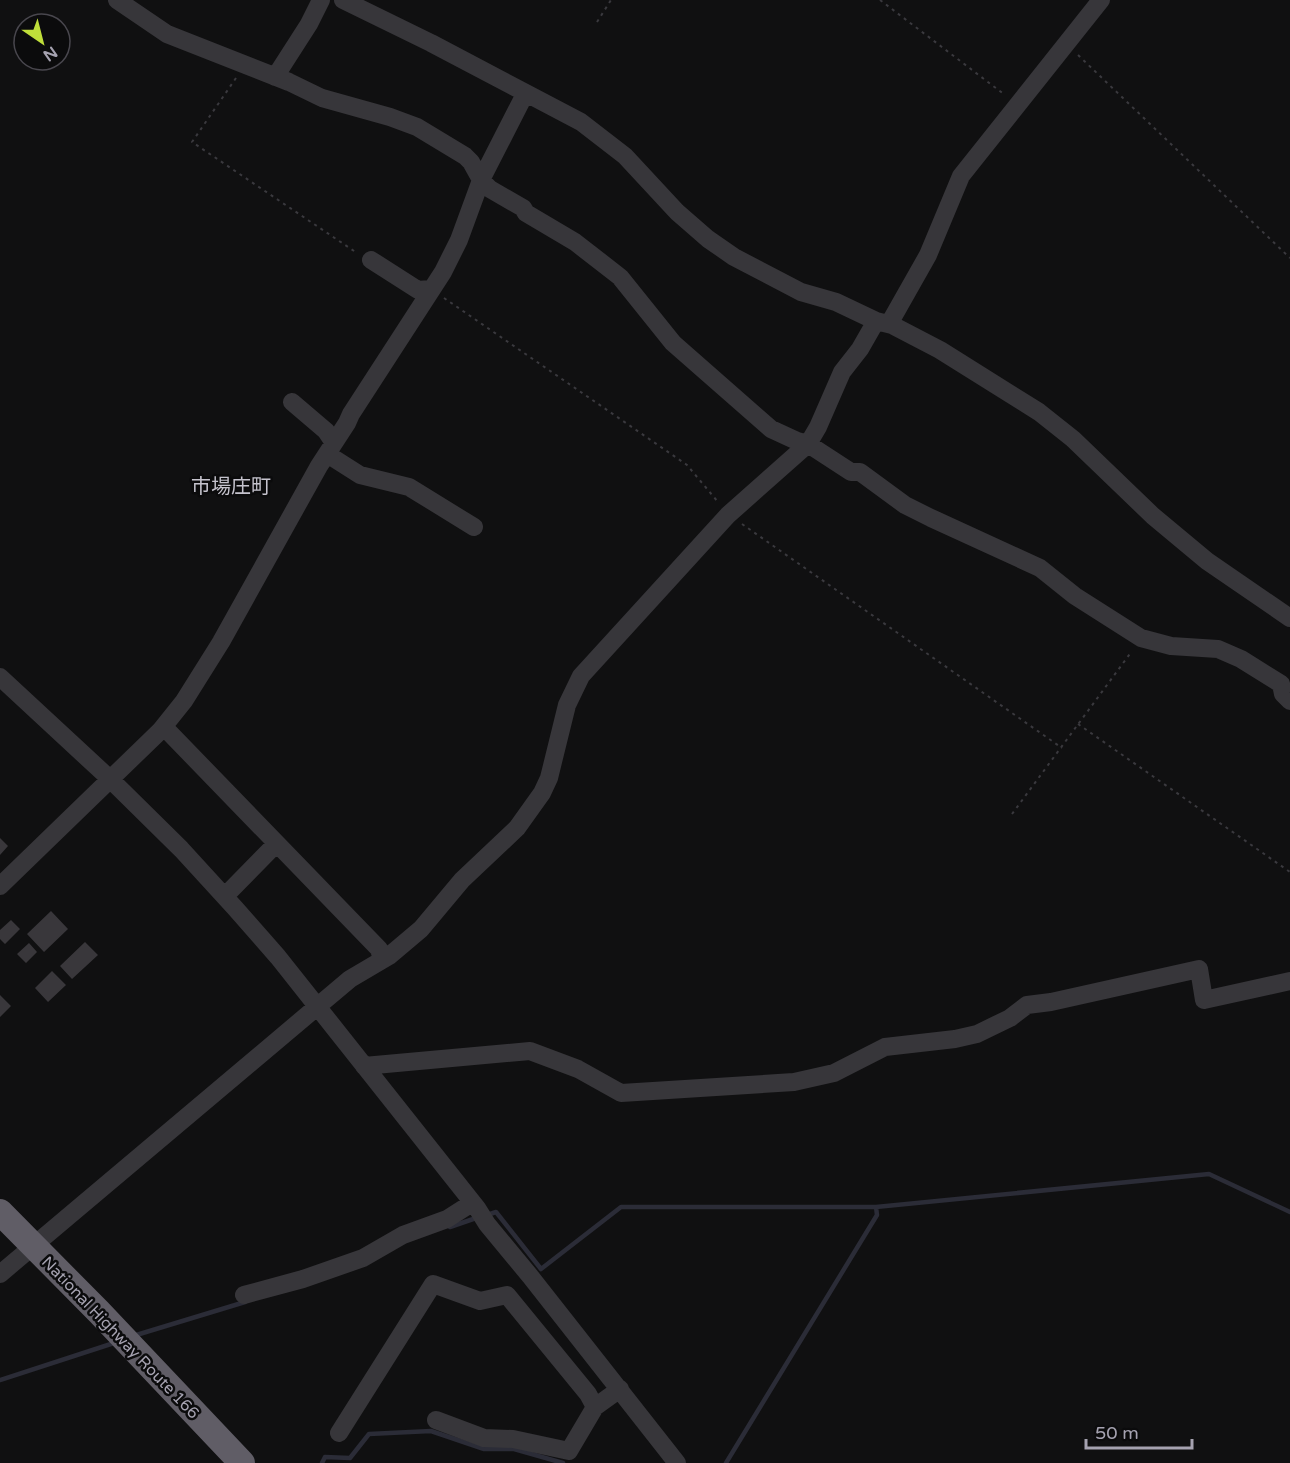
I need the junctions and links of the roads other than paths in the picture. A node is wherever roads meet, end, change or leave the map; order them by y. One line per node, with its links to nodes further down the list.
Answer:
1 (117, 0): 5 (street)
2 (321, 0): 5 (street)
3 (344, 0): 6 (street)
4 (1101, 0): 10 (street)
5 (275, 77): 7 (street)
6 (525, 94): 7 (street); 10 (street)
7 (481, 180): 9 (street); 12 (street)
8 (371, 260): 9 (street)
9 (431, 289): 13 (street)
10 (882, 322): 12 (street); 15 (street)
11 (291, 402): 13 (street)
12 (808, 444): 17 (street); 23 (street)
13 (331, 448): 14 (street); 18 (street)
14 (474, 527)
15 (1290, 618)
16 (0, 677): 19 (street)
17 (1290, 701)
18 (164, 727): 19 (street); 20 (street)
19 (110, 779): 21 (street); 22 (street)
20 (276, 844): 22 (street); 23 (street)
21 (0, 886)
22 (225, 896): 25 (street)
23 (382, 960): 25 (street)
24 (1290, 981): 26 (street)
25 (318, 1007): 26 (street); 29 (street)
26 (364, 1066): 27 (street)
27 (474, 1205): 31 (street); 32 (street)
28 (0, 1212): 29 (highway, National Highway Route 166)
29 (33, 1246): 30 (street); 36 (highway, National Highway Route 166)
30 (0, 1274)
31 (244, 1295)
32 (620, 1389): 33 (street); 37 (street)
33 (595, 1407): 34 (street); 35 (street)
34 (436, 1420)
35 (339, 1433)
36 (242, 1463)
37 (677, 1463)

